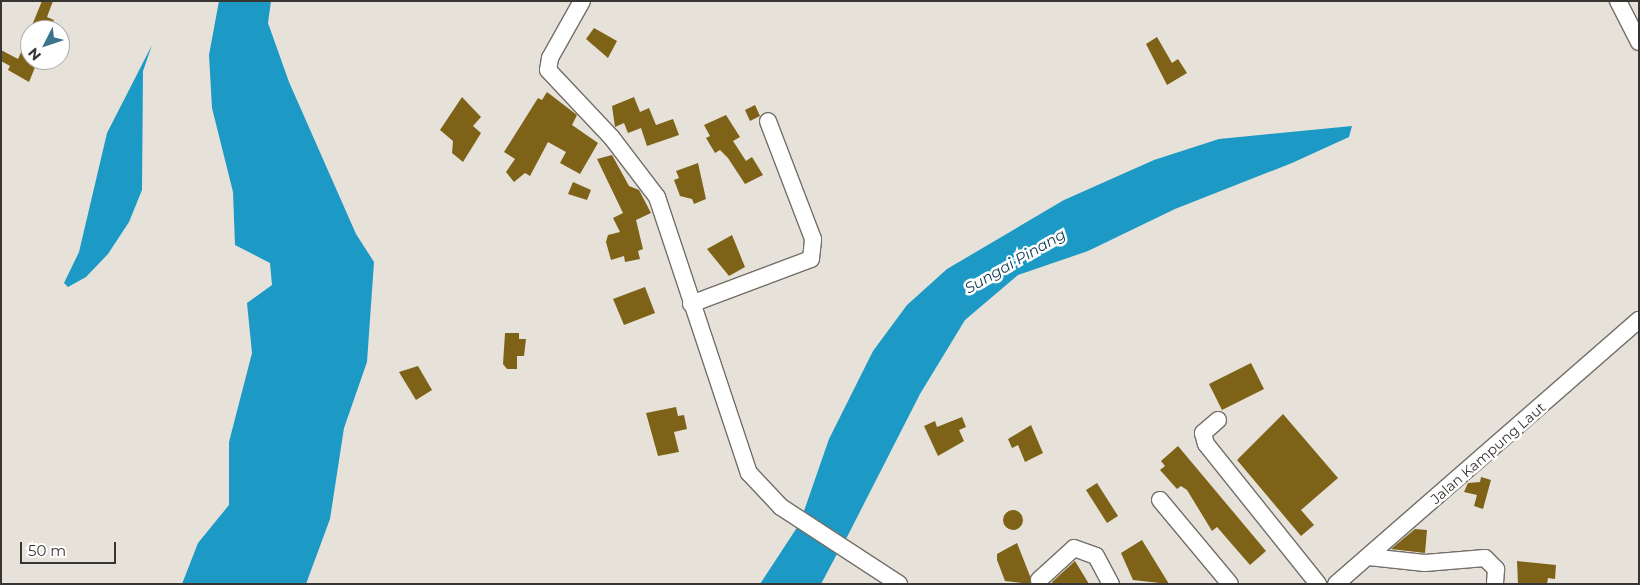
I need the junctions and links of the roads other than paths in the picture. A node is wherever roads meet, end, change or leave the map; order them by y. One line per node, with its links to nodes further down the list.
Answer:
1 (582, 1): 5 (street)
2 (1618, 1): 3 (street)
3 (1639, 42)
4 (768, 121): 5 (street)
5 (690, 304): 11 (street)
6 (1639, 320): 9 (street, Jalan Kampung Laut)
7 (1218, 420): 14 (street)
8 (1160, 500): 13 (street)
9 (1369, 557): 15 (street, Jalan Kampung Laut); 16 (street)
10 (1039, 580): 12 (street)
11 (899, 584)
12 (1111, 584)
13 (1230, 584)
14 (1318, 584)
15 (1336, 584)
16 (1495, 584)

